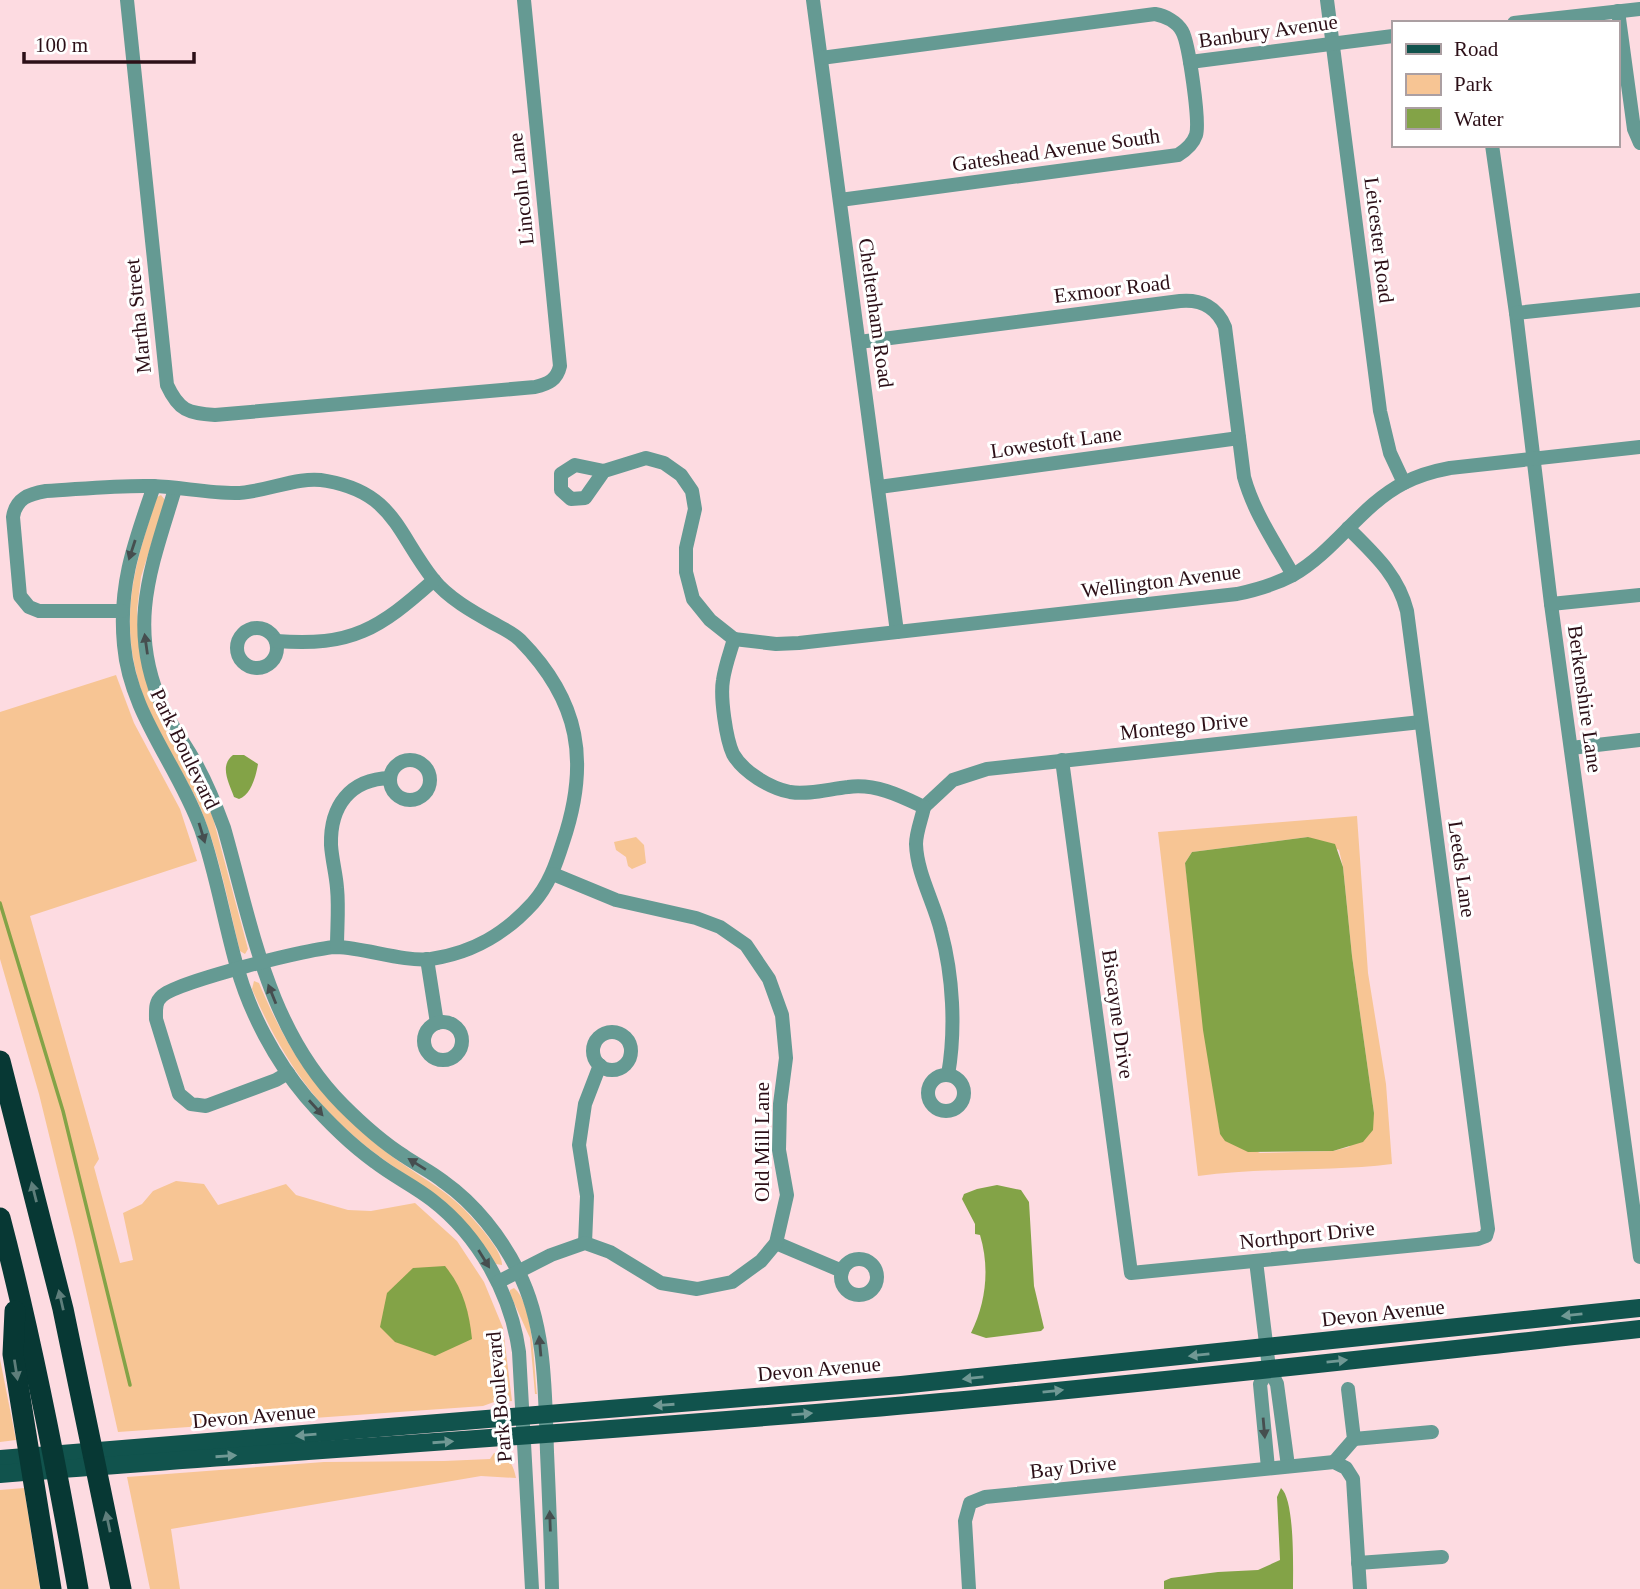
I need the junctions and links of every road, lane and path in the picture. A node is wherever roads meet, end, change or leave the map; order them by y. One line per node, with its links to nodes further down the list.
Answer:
1 (127, 0): 18 (street, Martha Street)
2 (524, 0): 18 (street, Lincoln Lane)
3 (813, 0): 10 (street, Cheltenham Road)
4 (1327, 0): 9 (street, Leicester Road)
5 (1640, 9): 6 (street)
6 (1618, 11): 7 (street); 12 (street)
7 (1531, 21)
8 (1392, 36): 9 (street, Banbury Avenue)
9 (1332, 43): 11 (street, Banbury Avenue); 23 (street, Leicester Road)
10 (821, 58): 11 (street, Gateshead Avenue South); 14 (street, Cheltenham Road)
11 (1190, 62): 14 (street, Gateshead Avenue South)
12 (1640, 143)
13 (1492, 147): 16 (street, Berkenshire Lane)
14 (840, 200): 17 (street, Cheltenham Road)
15 (1640, 300): 16 (street)
16 (1516, 313): 21 (street, Berkenshire Lane)
17 (859, 342): 19 (street, Exmoor Road); 25 (street, Cheltenham Road)
18 (558, 374)
19 (1239, 438): 25 (street, Lowestoft Lane); 28 (street, Exmoor Road)
20 (1640, 447): 21 (street, Wellington Avenue)
21 (1532, 459): 23 (street, Wellington Avenue); 31 (street, Berkenshire Lane)
22 (604, 471): 34 (street)
23 (1404, 483): 27 (street, Wellington Avenue)
24 (155, 486): 26 (street); 32 (street, Park Boulevard, one-way to 32); 32 (street)
25 (879, 487): 33 (street, Cheltenham Road)
26 (175, 489): 29 (street); 45 (street, Park Boulevard, one-way to 26)
27 (1348, 528): 28 (street, Wellington Avenue); 36 (street, Leeds Lane)
28 (1293, 575): 33 (street, Wellington Avenue)
29 (434, 580): 35 (street); 42 (street)
30 (1640, 595): 31 (street)
31 (1551, 604): 38 (street, Berkenshire Lane)
32 (122, 611): 46 (street, Park Boulevard, one-way to 46)
33 (897, 632): 34 (street, Wellington Avenue)
34 (734, 639): 41 (street)
35 (276, 641)
36 (1421, 722): 39 (street, Montego Drive); 54 (street, Leeds Lane)
37 (1640, 740): 38 (street)
38 (1571, 748): 53 (street, Berkenshire Lane)
39 (1062, 760): 41 (street, Montego Drive); 61 (street, Biscayne Drive)
40 (390, 778): 43 (street)
41 (924, 807): 51 (street)
42 (553, 874): 44 (street); 55 (street, Old Mill Lane)
43 (337, 947): 44 (street); 45 (street)
44 (427, 960): 47 (street)
45 (260, 963): 46 (street); 59 (street, Park Boulevard, one-way to 45)
46 (237, 970): 50 (street, Park Boulevard); 50 (street)
47 (437, 1023)
48 (0, 1061): 85 (highway, one-way to 48)
49 (600, 1065): 56 (street)
50 (288, 1073): 63 (street, Park Boulevard, one-way to 63)
51 (948, 1075)
52 (0, 1218): 62 (highway)
53 (1637, 1220): 57 (street, Berkenshire Lane)
54 (1486, 1236): 58 (street, Northport Drive)
55 (776, 1242): 56 (street, Old Mill Lane); 60 (street)
56 (585, 1243): 59 (street)
57 (1640, 1258)
58 (1256, 1261): 61 (street, Northport Drive); 66 (street)
59 (518, 1271): 63 (street); 69 (street, Park Boulevard, one-way to 59)
60 (842, 1271)
61 (1131, 1273)
62 (16, 1278): 83 (highway, one-way to 83); 84 (highway)
63 (498, 1282): 70 (street, Park Boulevard)
64 (1640, 1308): 66 (main road, Devon Avenue, one-way to 66)
65 (1640, 1329): 67 (main road, Devon Avenue, one-way to 65)
66 (1267, 1348): 67 (street); 69 (main road, Devon Avenue, one-way to 69)
67 (1269, 1368): 72 (main road, Devon Avenue, one-way to 67); 78 (street); 79 (street, one-way to 79)
68 (1348, 1389): 74 (street)
69 (545, 1414): 70 (main road, Devon Avenue); 72 (street, Park Boulevard)
70 (523, 1415): 73 (street, Park Boulevard); 75 (main road, Devon Avenue, one-way to 75)
71 (1432, 1433): 74 (street)
72 (546, 1434): 73 (main road, Devon Avenue); 87 (street, Park Boulevard, one-way to 72)
73 (525, 1436): 75 (main road, Devon Avenue, one-way to 73); 86 (street, Park Boulevard)
74 (1354, 1439): 77 (street)
75 (157, 1454): 76 (main road, Devon Avenue); 80 (main road, Devon Avenue)
76 (0, 1459)
77 (1334, 1462): 78 (street, Bay Drive); 82 (street)
78 (1287, 1466): 79 (street, Bay Drive)
79 (1268, 1468): 88 (street, Bay Drive)
80 (0, 1474)
81 (1442, 1557): 82 (street)
82 (1358, 1563): 89 (street)
83 (51, 1589)
84 (78, 1589)
85 (121, 1589)
86 (533, 1589)
87 (552, 1589)
88 (969, 1589)
89 (1360, 1589)

